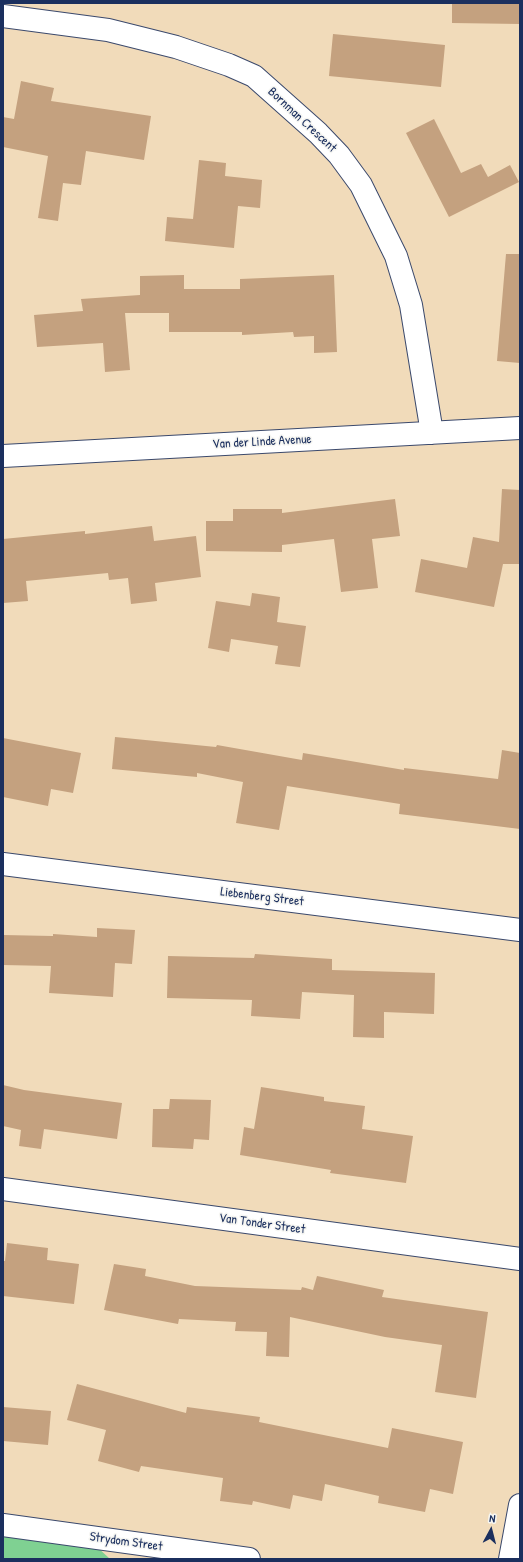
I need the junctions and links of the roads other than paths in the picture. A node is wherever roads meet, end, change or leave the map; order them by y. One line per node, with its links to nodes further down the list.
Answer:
1 (3, 16): 3 (street, Bornman Crescent)
2 (520, 428): 3 (street, Van der Linde Avenue)
3 (432, 433): 4 (street, Van der Linde Avenue)
4 (3, 456)
5 (3, 864): 6 (street, Liebenberg Street)
6 (520, 930)
7 (3, 1189): 8 (street, Van Tonder Street)
8 (520, 1259)
9 (520, 1505): 13 (street)
10 (3, 1525): 11 (street, Strydom Street)
11 (134, 1551): 12 (street, Strydom Street)
12 (249, 1559)
13 (510, 1559)

